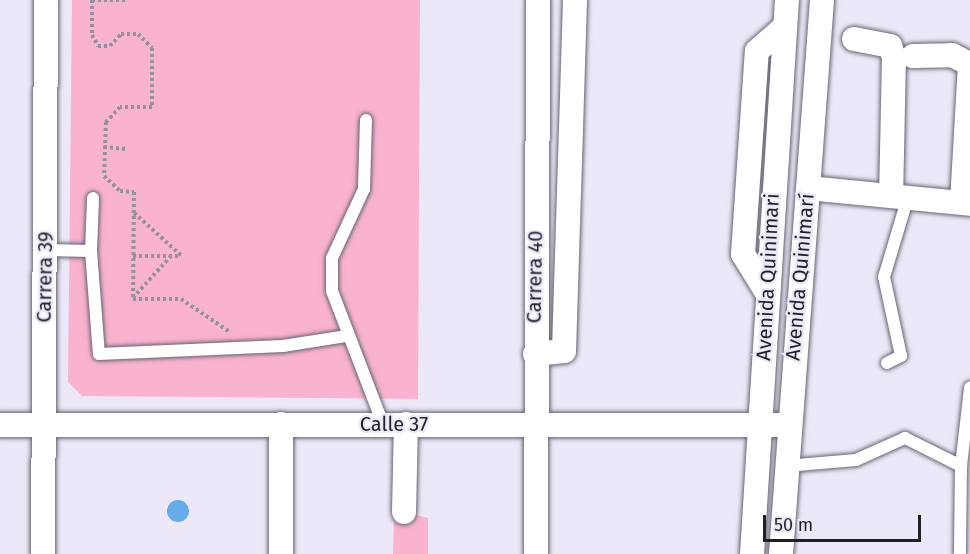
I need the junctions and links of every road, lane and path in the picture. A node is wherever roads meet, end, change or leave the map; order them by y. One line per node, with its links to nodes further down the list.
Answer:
1 (46, 0): 19 (street, Carrera 39)
2 (92, 0): 3 (path); 12 (path)
3 (126, 0)
4 (538, 0): 26 (street, Carrera 40)
5 (575, 0): 26 (street)
6 (787, 0): 34 (street, Avenida Quinimari)
7 (822, 0): 14 (street, Avenida Quinimarí)
8 (854, 39): 15 (street)
9 (913, 56): 17 (street)
10 (366, 120): 25 (lane)
11 (103, 144): 12 (path)
12 (105, 149): 13 (path); 18 (path)
13 (126, 149)
14 (808, 188): 15 (street); 35 (street, Avenida Quinimarí)
15 (899, 197): 17 (street); 27 (lane)
16 (93, 198): 20 (lane)
17 (966, 204)
18 (134, 213): 21 (path); 22 (path)
19 (46, 250): 20 (lane); 30 (street, Carrera 39)
20 (91, 251): 25 (lane)
21 (133, 256): 22 (path); 23 (path)
22 (171, 256): 23 (path)
23 (133, 299): 24 (path)
24 (234, 335)
25 (347, 336): 32 (lane)
26 (535, 354): 33 (street, Carrera 40)
27 (887, 363)
28 (970, 388): 37 (lane)
29 (0, 424): 30 (street, Calle 37)
30 (41, 424): 31 (street, Calle 37); 39 (street, Carrera 39)
31 (281, 424): 32 (street, Calle 37); 40 (street)
32 (394, 424): 33 (street, Calle 37); 38 (street)
33 (534, 425): 34 (street, Calle 37); 41 (street, Carrera 40)
34 (759, 425): 35 (street, Calle 37); 42 (street, Avenida Quinimari)
35 (788, 425): 36 (street, Avenida Quinimarí)
36 (786, 466): 37 (lane); 43 (street, Avenida Quinimarí)
37 (961, 466): 44 (lane)
38 (404, 512)
39 (43, 554)
40 (280, 554)
41 (536, 554)
42 (752, 554)
43 (781, 554)
44 (960, 554)

